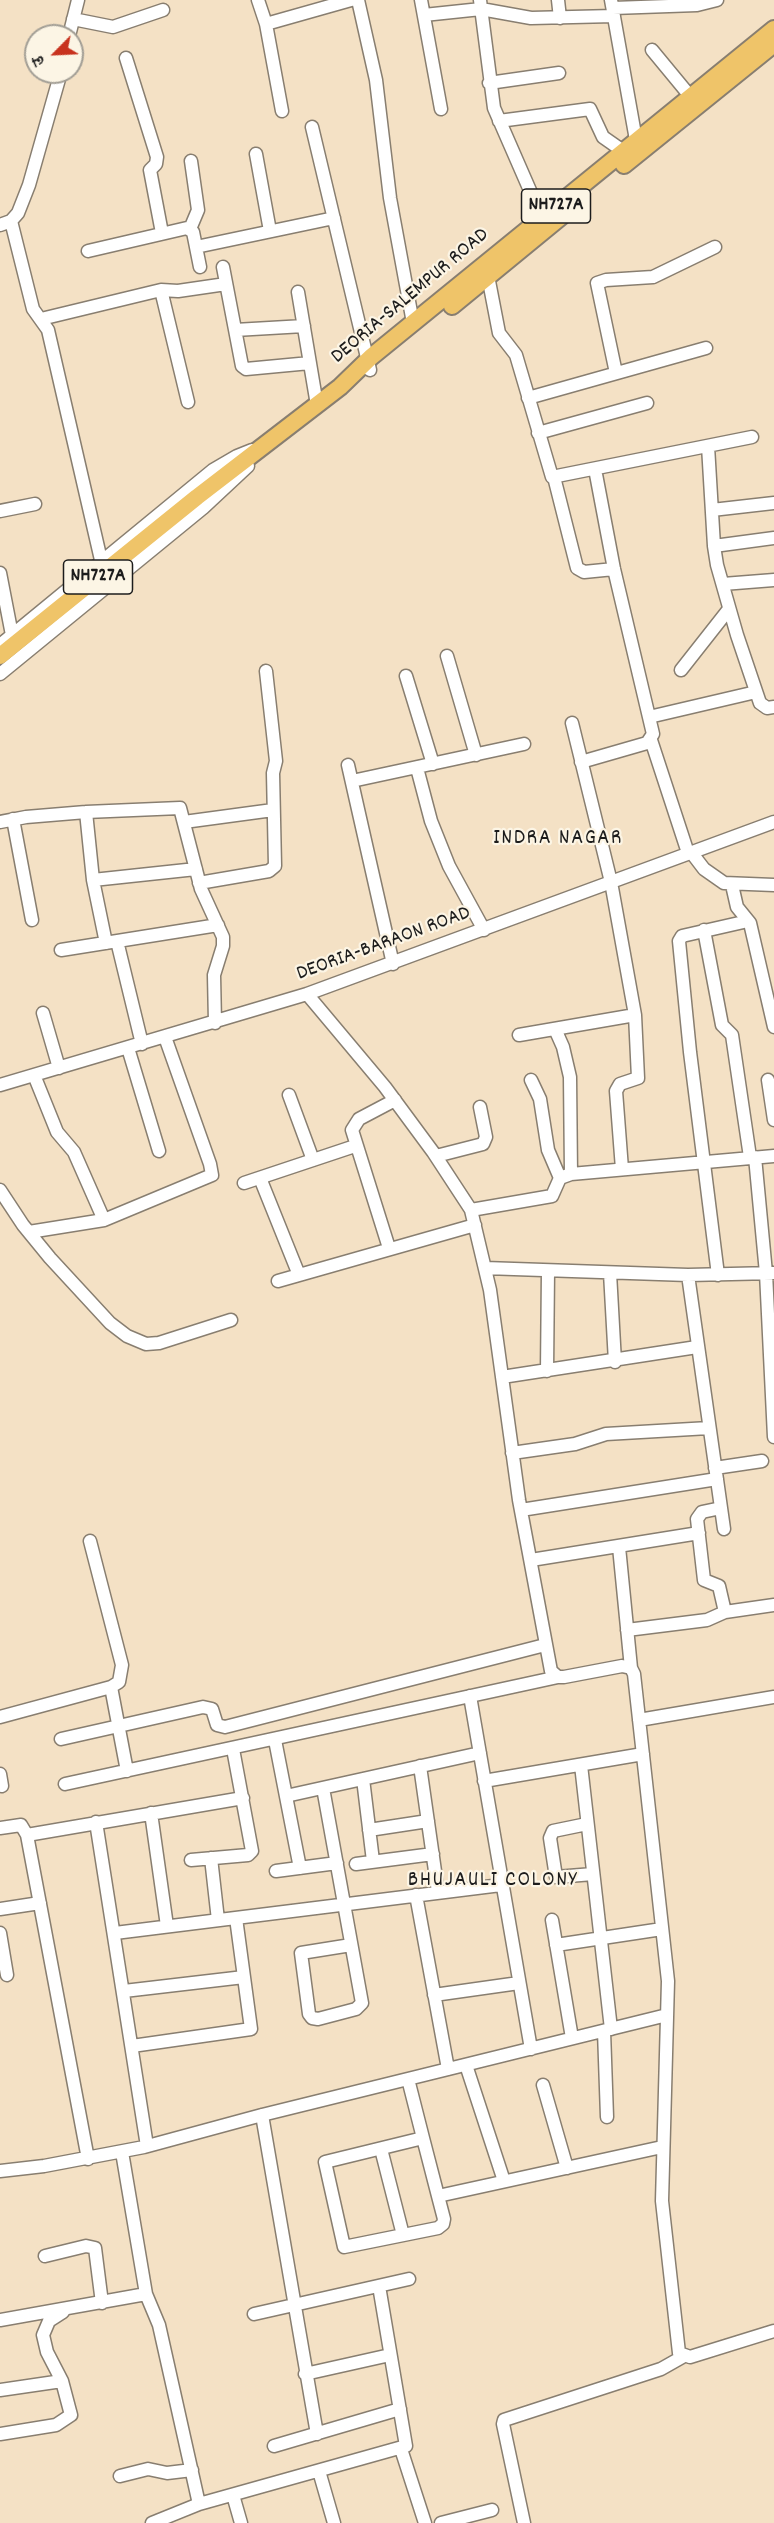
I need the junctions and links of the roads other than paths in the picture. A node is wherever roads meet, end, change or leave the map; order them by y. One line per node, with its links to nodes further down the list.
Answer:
1 (78, 0): 14 (street)
2 (258, 0): 16 (street)
3 (351, 0): 16 (street)
4 (358, 0): 49 (street)
5 (421, 0): 12 (street)
6 (558, 0): 13 (street)
7 (717, 0): 8 (street)
8 (691, 3): 10 (street)
9 (480, 5): 12 (street); 13 (street); 22 (street)
10 (613, 8): 13 (street); 29 (street)
11 (163, 10): 14 (street)
12 (423, 15): 25 (street)
13 (560, 18)
14 (73, 19): 15 (street)
15 (72, 24)
16 (266, 24): 26 (street)
17 (774, 28): 24 (highway, DEORIA-SALEMPUR ROAD / NH727A)
18 (774, 44): 44 (highway, DEORIA-SALEMPUR ROAD / NH727A)
19 (652, 50): 24 (street)
20 (126, 58): 38 (street)
21 (559, 73): 22 (street)
22 (489, 83): 27 (street)
23 (57, 84): 35 (street)
24 (690, 96): 29 (highway, DEORIA-SALEMPUR ROAD / NH727A)
25 (441, 109)
26 (282, 111)
27 (499, 121): 30 (street); 34 (street)
28 (312, 127): 33 (street)
29 (636, 140): 30 (highway, DEORIA-SALEMPUR ROAD / NH727A)
30 (623, 151): 34 (highway, DEORIA-SALEMPUR ROAD / NH727A)
31 (256, 154): 37 (street)
32 (191, 161): 36 (street)
33 (334, 218): 37 (street); 54 (street)
34 (542, 218): 49 (highway, DEORIA-SALEMPUR ROAD / NH727A)
35 (5, 223): 48 (street)
36 (190, 229): 38 (street); 39 (street)
37 (270, 231): 39 (street)
38 (162, 233): 41 (street)
39 (196, 247): 42 (street)
40 (715, 247): 55 (street)
41 (88, 251)
42 (200, 267)
43 (223, 267): 45 (street)
44 (489, 276): 54 (highway, DEORIA-SALEMPUR ROAD / NH727A); 56 (street)
45 (226, 284): 46 (street); 51 (street)
46 (161, 290): 48 (street); 57 (street)
47 (298, 292): 50 (street)
48 (41, 319): 72 (street)
49 (412, 323): 54 (highway, DEORIA-SALEMPUR ROAD / NH727A)
50 (304, 326): 51 (street); 53 (street)
51 (236, 330): 53 (street)
52 (706, 348): 55 (street)
53 (310, 363): 59 (street)
54 (368, 365): 59 (highway, DEORIA-SALEMPUR ROAD / NH727A)
55 (616, 373): 56 (street)
56 (528, 398): 60 (street)
57 (189, 402)
58 (647, 402): 60 (street)
59 (317, 405): 63 (highway, NH727A)
60 (538, 433): 65 (street)
61 (752, 437): 62 (street)
62 (708, 446): 64 (street); 68 (street)
63 (260, 447): 72 (street); 80 (highway, NH727A); 84 (street)
64 (595, 469): 65 (street); 73 (street)
65 (554, 477): 73 (street)
66 (774, 503): 68 (street)
67 (35, 504): 69 (street)
68 (712, 510): 71 (street)
69 (0, 511)
70 (774, 538): 71 (street)
71 (714, 546): 76 (street)
72 (101, 560): 78 (street)
73 (614, 569): 88 (street)
74 (1, 579): 78 (street)
75 (774, 580): 76 (street)
76 (723, 584): 77 (street)
77 (729, 609): 82 (street); 86 (street)
78 (12, 635): 79 (street)
79 (0, 645)
80 (0, 656)
81 (447, 656): 92 (street)
82 (681, 670)
83 (266, 671): 98 (street)
84 (0, 674)
85 (406, 676): 94 (street)
86 (756, 692): 87 (street); 88 (street)
87 (774, 707)
88 (649, 717): 90 (street)
89 (572, 723): 93 (street)
90 (651, 740): 93 (street); 104 (street)
91 (524, 744): 92 (street)
92 (476, 754): 94 (street)
93 (581, 762): 107 (street)
94 (433, 764): 96 (street)
95 (348, 765): 97 (street)
96 (417, 768): 97 (street); 114 (street)
97 (352, 781): 118 (street)
98 (273, 810): 102 (street); 108 (street)
99 (86, 812): 100 (street); 102 (street); 106 (street)
100 (13, 819): 101 (street); 111 (street)
101 (0, 822)
102 (184, 822): 105 (street)
103 (774, 822): 104 (street, DEORIA-BARAON ROAD)
104 (689, 852): 107 (street, DEORIA-BARAON ROAD); 109 (street)
105 (196, 869): 106 (street); 108 (street)
106 (93, 880): 116 (street)
107 (611, 882): 114 (street, DEORIA-BARAON ROAD); 121 (street)
108 (199, 883): 113 (street)
109 (732, 885): 110 (street); 112 (street)
110 (774, 885)
111 (32, 920)
112 (748, 921): 115 (street); 123 (street)
113 (218, 925): 116 (street); 122 (street)
114 (484, 930): 118 (street, DEORIA-BARAON ROAD)
115 (704, 930): 142 (street); 144 (street)
116 (112, 942): 117 (street); 127 (street)
117 (61, 950)
118 (393, 964): 119 (street, DEORIA-BARAON ROAD)
119 (307, 994): 122 (street, DEORIA-BARAON ROAD); 135 (street)
120 (44, 1013): 129 (street)
121 (635, 1015): 124 (street); 145 (street)
122 (215, 1023): 126 (street, DEORIA-BARAON ROAD)
123 (774, 1027)
124 (555, 1029): 125 (street); 146 (street)
125 (519, 1035)
126 (165, 1037): 127 (street, DEORIA-BARAON ROAD); 151 (street)
127 (142, 1044): 128 (street, DEORIA-BARAON ROAD)
128 (128, 1048): 129 (street, DEORIA-BARAON ROAD); 139 (street)
129 (59, 1068): 130 (street, DEORIA-BARAON ROAD)
130 (34, 1076): 133 (street, DEORIA-BARAON ROAD); 151 (street)
131 (531, 1080): 146 (street)
132 (768, 1080): 137 (street)
133 (0, 1085)
134 (288, 1095): 143 (street)
135 (395, 1100): 138 (street); 140 (street)
136 (480, 1107): 140 (street)
137 (774, 1120)
138 (355, 1146): 143 (street); 154 (street)
139 (159, 1151)
140 (436, 1156): 150 (street)
141 (774, 1156): 142 (street)
142 (752, 1157): 144 (street); 158 (street)
143 (313, 1160): 147 (street)
144 (704, 1161): 145 (street); 161 (street)
145 (622, 1169): 146 (street)
146 (565, 1176): 150 (street)
147 (260, 1178): 148 (street); 159 (street)
148 (244, 1183)
149 (0, 1190): 153 (street)
150 (471, 1210): 152 (street)
151 (105, 1220): 153 (street)
152 (475, 1225): 154 (street); 155 (street)
153 (29, 1232): 163 (street)
154 (389, 1248): 159 (street)
155 (485, 1268): 156 (street); 167 (street)
156 (548, 1271): 157 (street); 166 (street)
157 (610, 1273): 160 (street); 165 (street)
158 (770, 1273): 161 (street); 169 (street)
159 (299, 1275): 162 (street)
160 (688, 1275): 161 (street); 164 (street)
161 (718, 1275)
162 (278, 1281)
163 (231, 1320)
164 (697, 1347): 165 (street); 168 (street)
165 (615, 1362): 166 (street)
166 (547, 1371): 167 (street)
167 (502, 1377): 170 (street)
168 (709, 1428): 170 (street); 172 (street)
169 (774, 1437)
170 (512, 1454): 174 (street)
171 (762, 1461): 172 (street)
172 (716, 1474): 173 (street); 174 (street)
173 (721, 1508): 175 (street); 176 (street)
174 (520, 1510): 179 (street)
175 (724, 1529)
176 (699, 1533): 178 (street); 181 (street)
177 (90, 1541): 186 (street)
178 (619, 1547): 179 (street); 182 (street)
179 (531, 1560): 183 (street)
180 (774, 1605): 181 (street)
181 (725, 1612): 182 (street)
182 (627, 1630): 184 (street)
183 (545, 1645): 185 (street); 191 (street)
184 (632, 1668): 185 (street); 190 (street)
185 (558, 1677): 187 (street)
186 (111, 1687): 189 (street); 191 (street)
187 (470, 1696): 193 (street); 195 (street)
188 (774, 1697): 190 (street)
189 (0, 1717)
190 (639, 1720): 196 (street)
191 (118, 1724): 192 (street); 199 (street)
192 (60, 1739)
193 (275, 1740): 194 (street); 204 (street)
194 (233, 1749): 199 (street); 205 (street)
195 (480, 1753): 198 (street); 201 (street)
196 (643, 1754): 197 (street); 232 (street)
197 (581, 1765): 201 (street); 209 (street)
198 (420, 1766): 200 (street); 207 (street)
199 (127, 1771): 202 (street)
200 (363, 1779): 203 (street); 211 (street)
201 (484, 1781): 222 (street)
202 (65, 1784)
203 (323, 1788): 204 (street); 217 (street)
204 (286, 1796): 219 (street)
205 (243, 1798): 206 (street); 214 (street)
206 (151, 1813): 208 (street); 231 (street)
207 (428, 1821): 211 (street); 213 (street)
208 (96, 1822): 212 (street); 234 (street)
209 (587, 1824): 221 (street); 221 (street)
210 (0, 1828): 212 (street)
211 (369, 1830): 216 (street)
212 (27, 1835): 225 (street)
213 (433, 1854): 216 (street); 223 (street)
214 (211, 1858): 215 (street); 229 (street)
215 (191, 1860)
216 (373, 1861): 218 (street)
217 (337, 1863): 219 (street); 226 (street)
218 (356, 1864)
219 (300, 1868): 220 (street)
220 (276, 1871)
221 (593, 1874): 235 (street)
222 (501, 1884): 223 (street); 240 (street)
223 (438, 1893): 224 (street)
224 (416, 1895): 226 (street); 242 (street)
225 (40, 1903): 227 (street); 259 (street)
226 (344, 1904): 228 (street); 236 (street)
227 (0, 1909)
228 (236, 1918): 229 (street); 239 (street)
229 (218, 1920): 231 (street)
230 (552, 1920): 237 (street)
231 (167, 1926): 234 (street)
232 (662, 1929): 235 (street); 243 (street)
233 (0, 1933): 238 (street)
234 (115, 1933): 241 (street)
235 (600, 1938): 237 (street); 244 (street)
236 (351, 1945): 236 (street)
237 (556, 1945): 245 (street)
238 (7, 1975)
239 (244, 1977): 241 (street); 246 (street)
240 (519, 1983): 242 (street); 247 (street)
241 (124, 1991): 246 (street)
242 (434, 1995): 249 (street)
243 (667, 2015): 244 (street); 256 (street)
244 (607, 2030): 245 (street); 253 (street)
245 (572, 2038): 247 (street)
246 (132, 2046): 255 (street)
247 (531, 2049): 248 (street)
248 (466, 2065): 249 (street); 262 (street)
249 (448, 2069): 250 (street)
250 (408, 2079): 252 (street); 254 (street)
251 (543, 2085): 260 (street)
252 (261, 2115): 255 (street); 270 (street)
253 (607, 2117)
254 (423, 2138): 257 (street); 263 (street)
255 (147, 2146): 258 (street)
256 (663, 2147): 260 (street); 276 (street)
257 (381, 2149): 264 (street); 264 (street)
258 (122, 2152): 259 (street); 268 (street)
259 (88, 2159): 261 (street)
260 (567, 2168): 262 (street)
261 (0, 2171)
262 (504, 2181): 263 (street)
263 (438, 2196): 264 (street)
264 (404, 2235)
265 (45, 2256): 269 (street)
266 (409, 2279): 267 (street)
267 (379, 2286): 270 (street); 275 (street)
268 (146, 2294): 269 (street); 285 (street)
269 (102, 2303): 271 (street)
270 (293, 2306): 272 (street); 277 (street)
271 (69, 2309): 273 (street); 278 (street)
272 (255, 2314)
273 (0, 2320)
274 (774, 2331): 276 (street)
275 (390, 2355): 277 (street); 280 (street)
276 (684, 2356): 296 (street)
277 (305, 2374): 282 (street)
278 (62, 2381): 279 (street); 281 (street)
279 (0, 2390)
280 (400, 2409): 282 (street); 284 (street)
281 (0, 2434)
282 (317, 2434): 283 (street)
283 (274, 2446)
284 (400, 2449): 286 (street); 294 (street)
285 (192, 2470): 287 (street); 289 (street)
286 (319, 2471): 288 (street); 293 (street)
287 (120, 2476)
288 (233, 2495): 289 (street); 292 (street)
289 (199, 2504): 291 (street)
290 (492, 2510): 295 (street)
291 (152, 2523)
292 (241, 2523)
293 (334, 2523)
294 (425, 2523)
295 (441, 2523)
296 (524, 2523)

